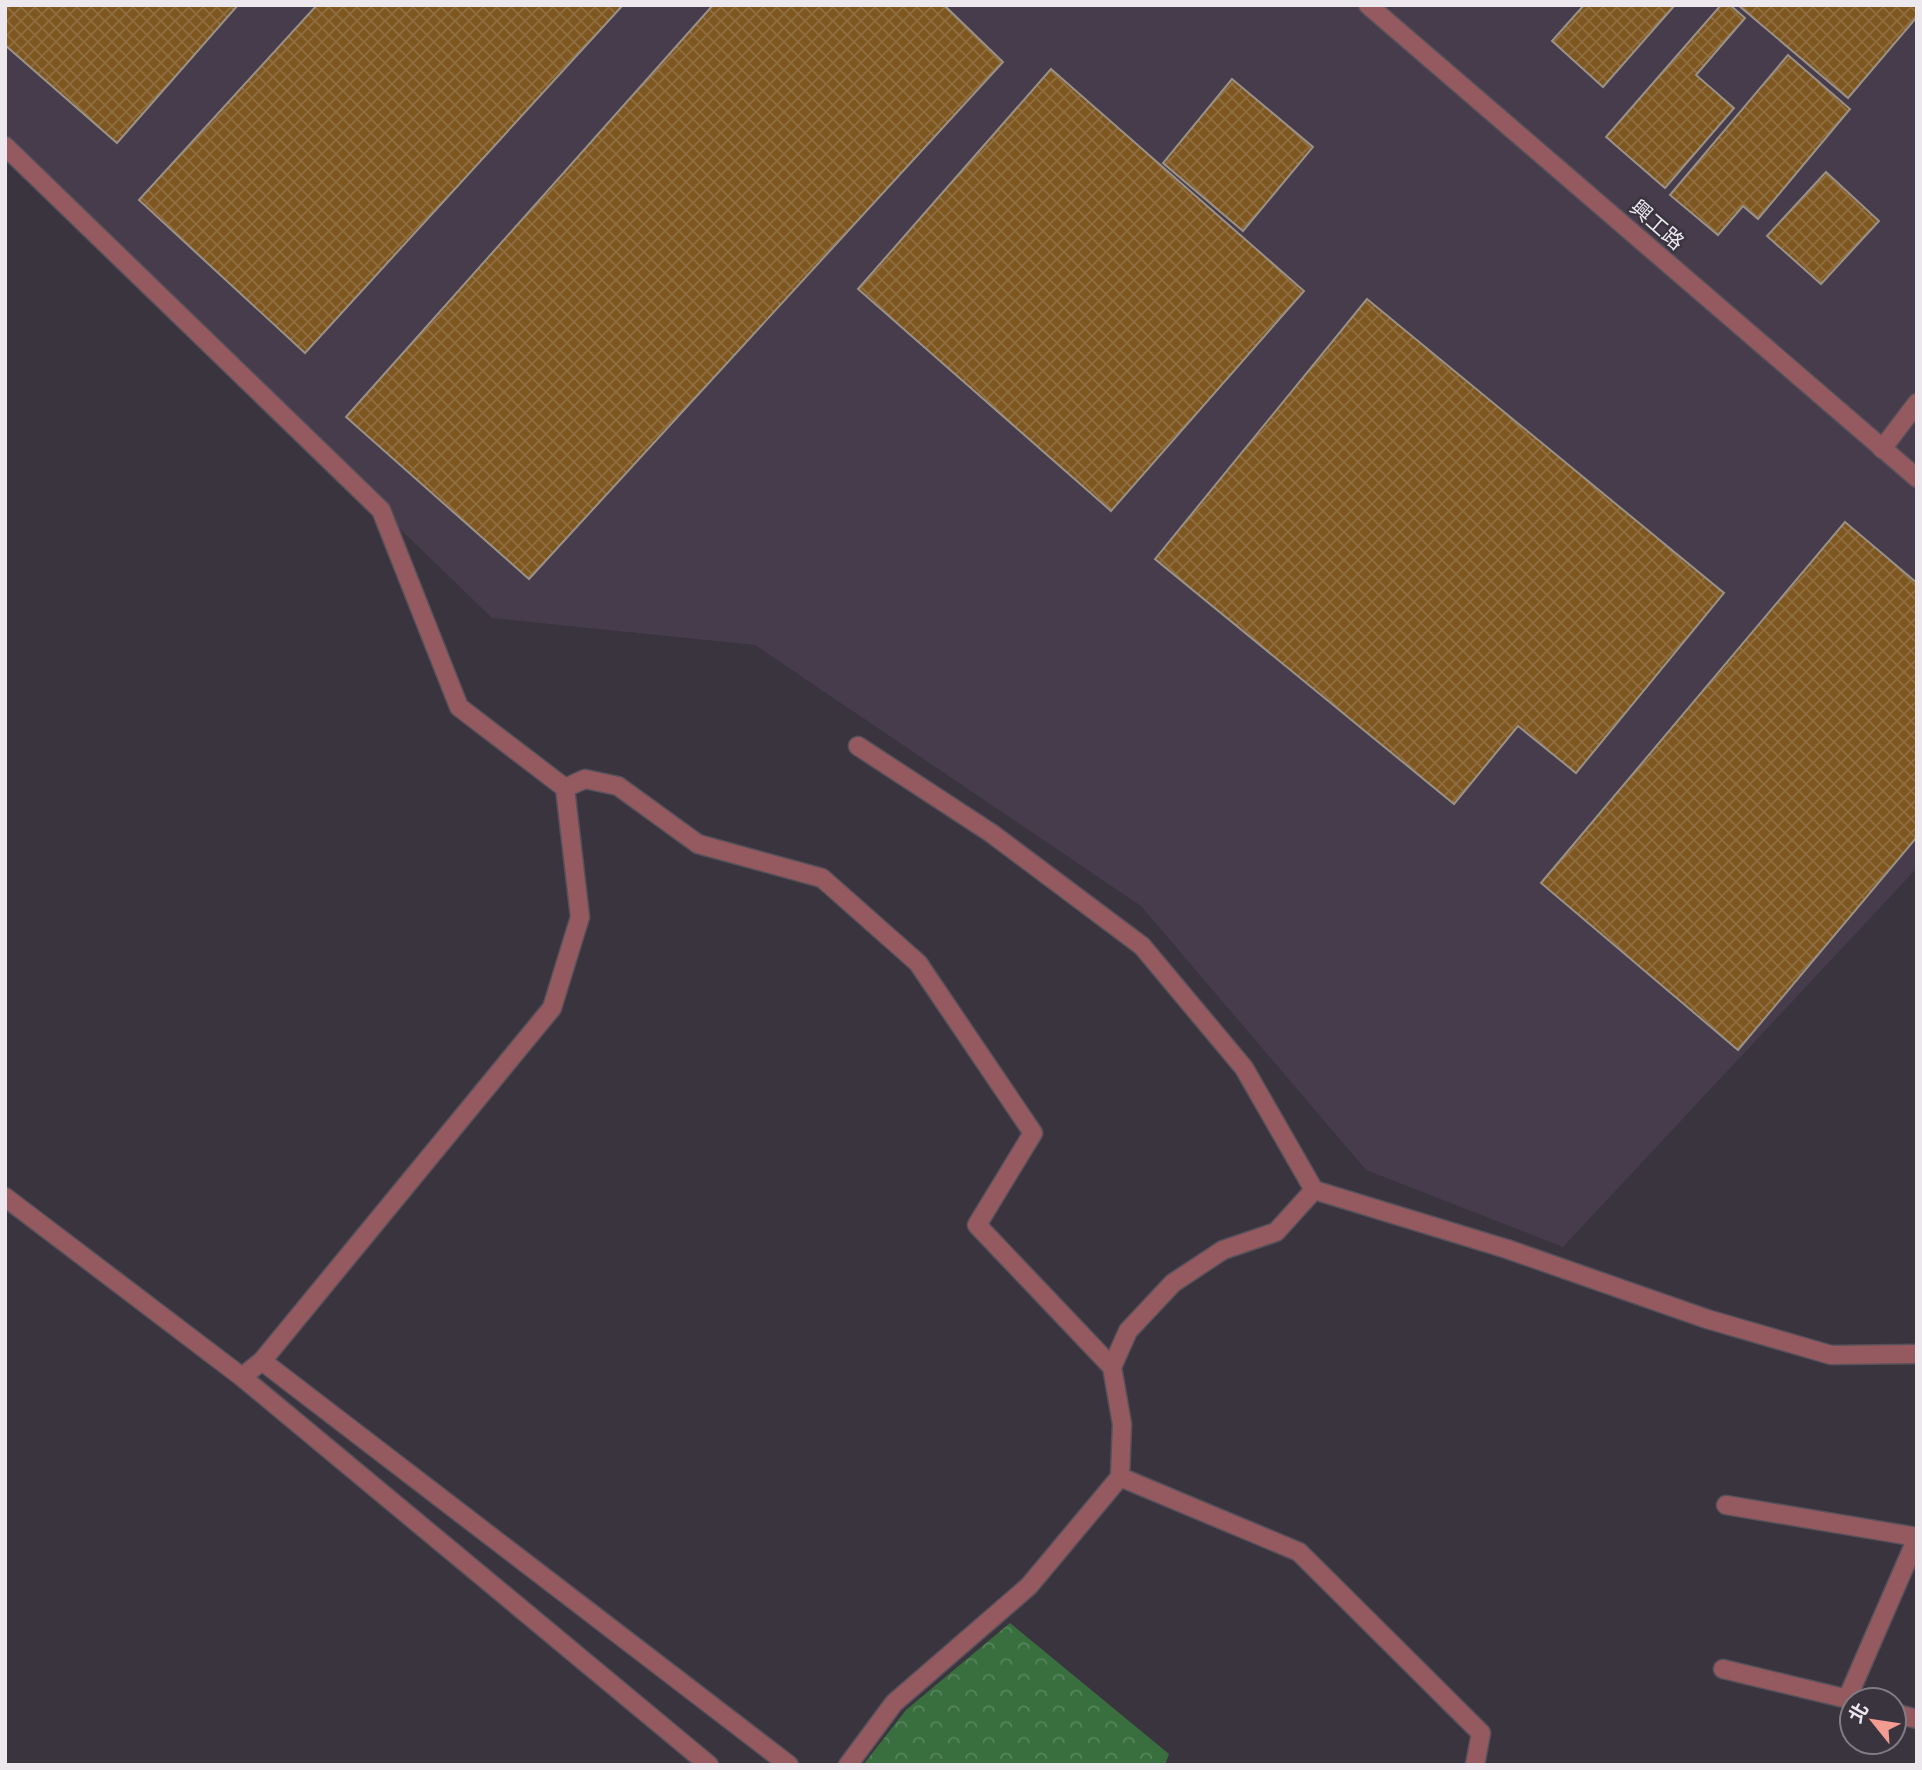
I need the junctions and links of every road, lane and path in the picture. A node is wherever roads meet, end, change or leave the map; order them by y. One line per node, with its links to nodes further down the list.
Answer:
1 (1368, 5): 4 (street, 興工路)
2 (5, 146): 7 (street)
3 (1917, 403): 4 (street)
4 (1882, 449): 5 (street, 興工路)
5 (1917, 478)
6 (858, 746): 8 (street)
7 (565, 788): 11 (street); 12 (street)
8 (1314, 1190): 10 (street); 12 (street)
9 (5, 1196): 13 (street)
10 (1917, 1354)
11 (262, 1361): 13 (street); 21 (street)
12 (1112, 1367): 14 (street)
13 (242, 1377): 20 (street)
14 (1120, 1477): 22 (street); 23 (street)
15 (1726, 1505): 16 (street)
16 (1917, 1537): 18 (street)
17 (1723, 1669): 19 (street)
18 (1855, 1686)
19 (1838, 1696)
20 (709, 1765)
21 (789, 1765)
22 (848, 1765)
23 (1475, 1765)

